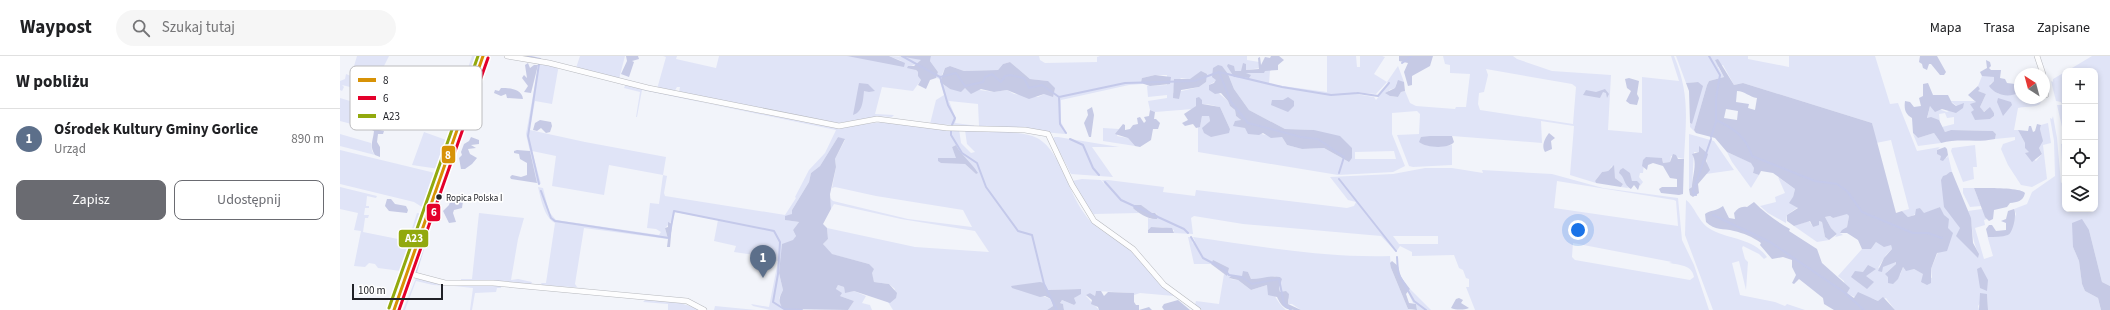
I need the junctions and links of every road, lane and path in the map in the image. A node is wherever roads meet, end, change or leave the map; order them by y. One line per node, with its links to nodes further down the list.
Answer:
1 (483, 56): 4 (main road)
2 (507, 56): 10 (street)
3 (2037, 56): 5 (street)
4 (479, 66)
5 (2041, 68)
6 (457, 130): 7 (main road)
7 (407, 273): 8 (main road); 9 (street)
8 (394, 310)
9 (704, 310)
10 (1198, 310)

